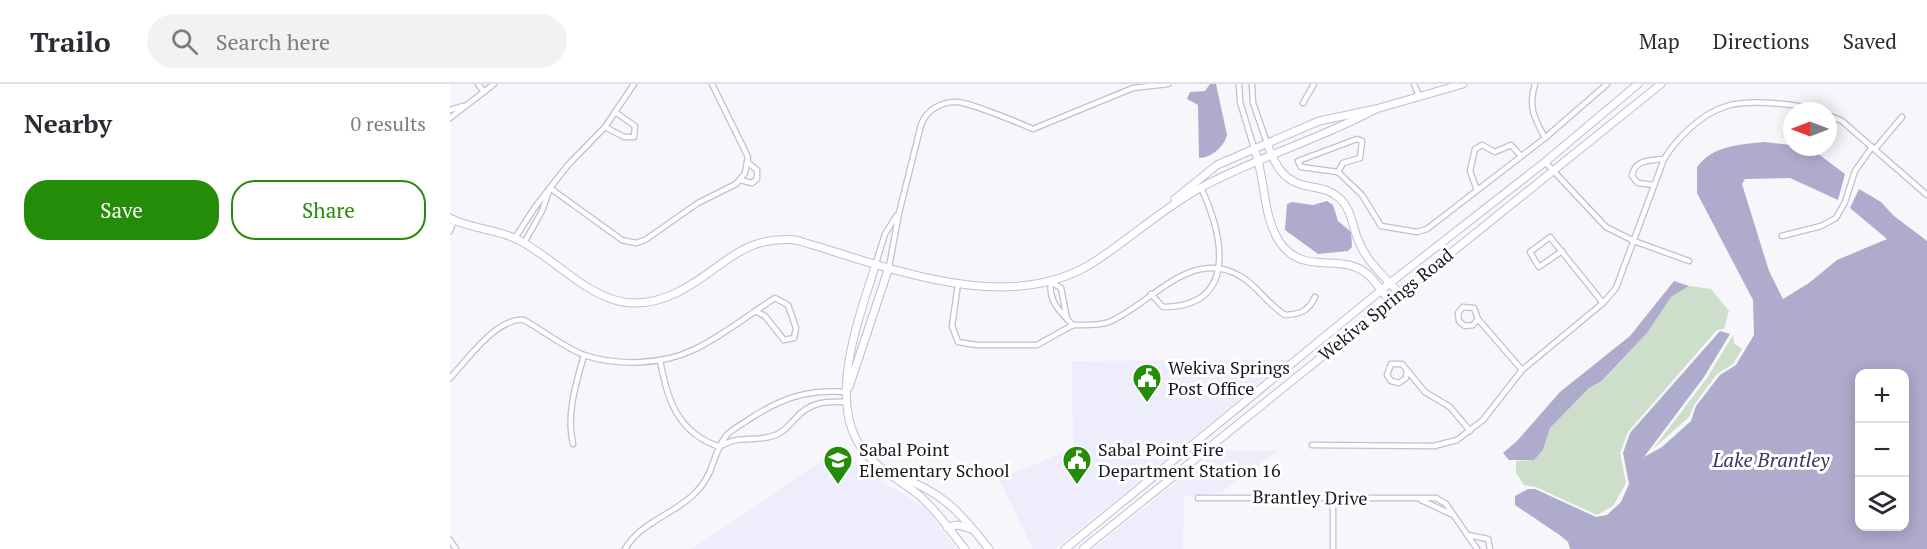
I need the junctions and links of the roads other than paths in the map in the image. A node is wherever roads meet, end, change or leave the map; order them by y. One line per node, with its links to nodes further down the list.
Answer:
1 (478, 84): 16 (street)
2 (494, 84): 16 (street)
3 (634, 84): 23 (street)
4 (712, 84): 36 (street)
5 (1152, 84): 6 (street); 47 (street)
6 (1168, 84)
7 (1239, 84): 30 (street)
8 (1252, 84): 29 (street)
9 (1314, 84): 18 (street)
10 (1414, 84): 17 (street)
11 (1463, 84): 17 (street)
12 (1535, 84): 28 (street)
13 (1607, 84): 28 (street)
14 (1638, 84): 37 (street, Wekiva Springs Road)
15 (1661, 84): 39 (street, Wekiva Springs Road)
16 (484, 92): 19 (street)
17 (1419, 96): 21 (street)
18 (1303, 103)
19 (466, 105): 22 (street); 25 (street)
20 (1783, 105): 34 (street)
21 (1376, 109): 29 (street); 33 (street)
22 (450, 110)
23 (615, 112): 27 (street); 27 (street)
24 (1902, 117): 31 (street)
25 (450, 118)
26 (1837, 120): 31 (street)
27 (605, 127): 42 (street)
28 (1545, 138): 32 (street)
29 (1267, 143): 30 (street); 33 (street)
30 (1254, 148): 35 (street); 46 (street)
31 (1873, 148): 45 (street); 50 (street)
32 (1521, 155): 44 (street); 44 (street)
33 (1272, 156): 35 (street); 60 (street)
34 (1664, 159): 41 (street); 41 (street)
35 (1259, 161): 43 (street); 62 (street)
36 (747, 162): 40 (street); 40 (street)
37 (1545, 162): 39 (street); 60 (street, Wekiva Springs Road)
38 (1338, 172): 38 (street); 44 (street)
39 (1554, 173): 52 (street); 63 (street, Wekiva Springs Road)
40 (740, 180): 42 (street)
41 (1654, 185): 52 (street)
42 (550, 188): 51 (street); 53 (street)
43 (1201, 188): 46 (street); 58 (street)
44 (1476, 190)
45 (1927, 195)
46 (1167, 207): 59 (street)
47 (898, 213): 56 (street); 57 (street)
48 (452, 219): 49 (street); 51 (street)
49 (450, 231)
50 (1782, 236)
51 (515, 238): 53 (street)
52 (1634, 241): 55 (street); 67 (street)
53 (524, 243): 56 (street)
54 (1562, 251): 54 (street); 67 (street)
55 (1689, 261)
56 (876, 263): 57 (street); 77 (street)
57 (889, 267): 61 (street); 77 (street)
58 (1219, 270): 64 (street); 64 (street); 65 (street)
59 (1051, 282): 61 (street); 69 (street); 69 (street)
60 (1390, 283): 62 (street, Wekiva Springs Road); 63 (street)
61 (958, 284): 71 (street)
62 (1381, 290): 66 (street); 84 (street, Wekiva Springs Road)
63 (1399, 293): 66 (street, Wekiva Springs Road)
64 (1151, 294): 71 (street)
65 (1315, 297)
66 (1390, 301): 85 (street, Wekiva Springs Road)
67 (1603, 303): 75 (street)
68 (755, 311): 68 (street); 73 (street)
69 (1067, 319): 71 (street)
70 (1478, 319): 70 (street); 75 (street)
71 (1073, 325)
72 (584, 355): 73 (street); 76 (street); 80 (street)
73 (660, 360): 82 (street)
74 (1407, 370): 74 (street); 79 (street)
75 (1522, 370): 79 (street)
76 (450, 378)
77 (847, 392): 78 (street); 82 (street)
78 (846, 402): 82 (street); 83 (street)
79 (1470, 431): 81 (street)
80 (573, 444)
81 (1312, 445)
82 (720, 447): 99 (street)
83 (891, 474): 93 (street); 94 (street)
84 (1158, 474): 85 (street); 92 (street, Wekiva Springs Road)
85 (1166, 482): 95 (street, Wekiva Springs Road)
86 (1198, 498): 88 (street, Brantley Drive)
87 (1436, 498): 89 (street, Brantley Drive); 90 (street); 91 (street, Brantley Drive)
88 (1333, 499): 89 (street, Brantley Drive); 104 (street)
89 (1421, 500): 90 (street, Brantley Drive)
90 (1434, 505): 91 (street, Brantley Drive)
91 (1452, 515): 96 (street, Brantley Drive)
92 (1096, 523): 95 (street); 102 (street, Wekiva Springs Road)
93 (947, 527): 94 (street); 100 (street)
94 (975, 531): 101 (street)
95 (1104, 533): 103 (street, Wekiva Springs Road)
96 (1468, 536): 105 (street, Brantley Drive); 106 (street, Brantley Drive)
97 (450, 540): 98 (street)
98 (456, 549)
99 (625, 549)
100 (965, 549)
101 (989, 549)
102 (1065, 549)
103 (1083, 549)
104 (1333, 549)
105 (1477, 549)
106 (1490, 549)

